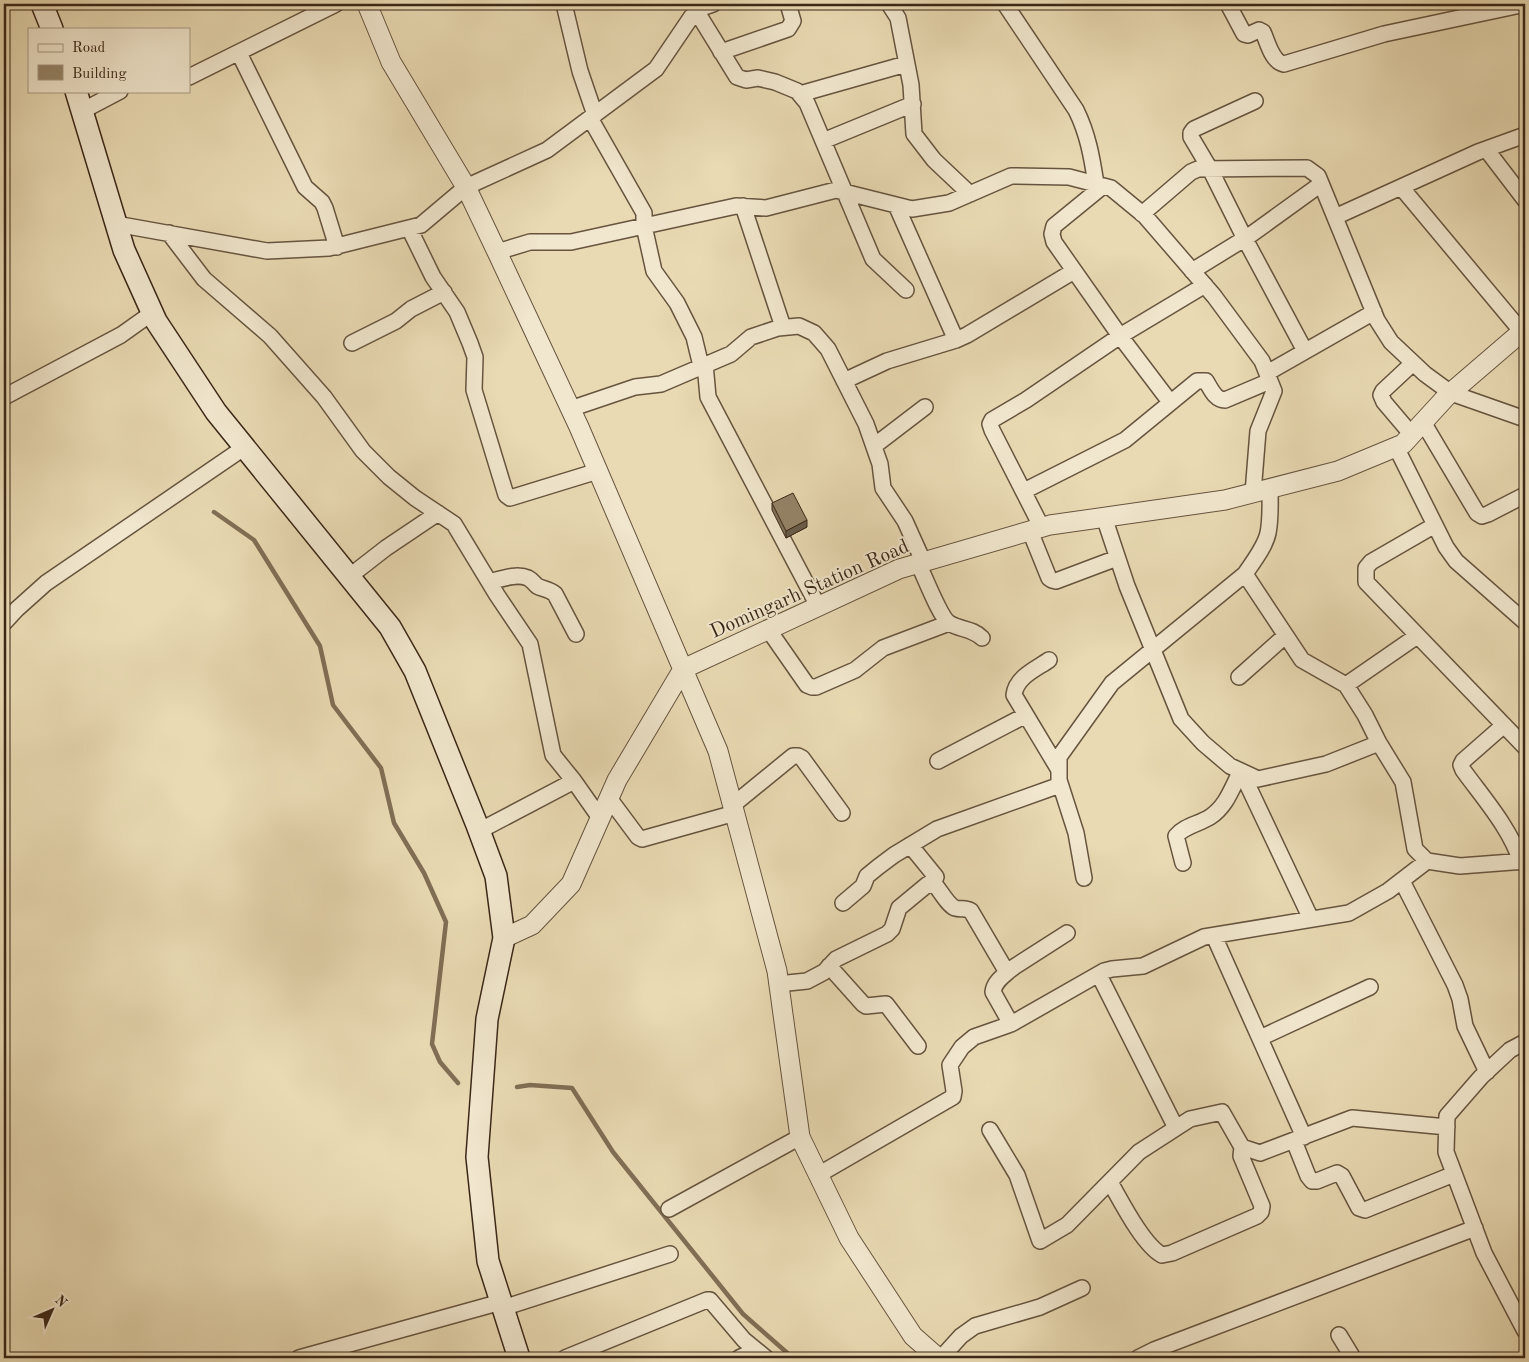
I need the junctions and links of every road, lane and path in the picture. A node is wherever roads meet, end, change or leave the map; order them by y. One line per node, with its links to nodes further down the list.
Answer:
1 (42, 4): 12 (main road)
2 (336, 4): 14 (street)
3 (367, 4): 30 (street)
4 (564, 4): 23 (street)
5 (713, 4): 11 (street)
6 (788, 4): 13 (street)
7 (889, 4): 15 (street)
8 (1005, 4): 29 (street)
9 (1228, 4): 10 (street)
10 (1525, 4)
11 (694, 7): 13 (street); 23 (street)
12 (52, 28)
13 (721, 52): 19 (street)
14 (239, 53): 16 (street); 44 (street)
15 (906, 64): 19 (street); 21 (street)
16 (190, 77)
17 (76, 92): 22 (main road)
18 (118, 92): 22 (street)
19 (800, 94): 25 (street)
20 (1255, 101): 27 (street)
21 (913, 104): 25 (street); 33 (street)
22 (82, 111): 39 (main road)
23 (592, 116): 30 (street); 40 (street)
24 (1525, 135): 26 (street)
25 (823, 141): 32 (street)
26 (1486, 149): 31 (street); 34 (street)
27 (1210, 169): 28 (street); 37 (street); 43 (street)
28 (1321, 184): 38 (street); 43 (street)
29 (1100, 185): 33 (street); 37 (street); 46 (street)
30 (466, 187): 41 (street); 45 (street)
31 (1401, 187): 38 (street); 54 (street)
32 (846, 193): 35 (street); 36 (street); 49 (street)
33 (970, 194): 35 (street)
34 (1525, 200)
35 (896, 205): 56 (street)
36 (743, 206): 40 (street); 53 (street)
37 (1142, 214): 47 (street)
38 (1336, 217): 52 (street)
39 (116, 224): 42 (street); 51 (main road)
40 (644, 226): 45 (street); 60 (street)
41 (409, 228): 44 (street); 50 (street)
42 (169, 233): 44 (street); 77 (street)
43 (1245, 239): 47 (street); 58 (street)
44 (337, 246)
45 (497, 252): 67 (street)
46 (1074, 271): 55 (street); 56 (street)
47 (1192, 271): 48 (street)
48 (1205, 285): 55 (street); 61 (street)
49 (906, 290)
50 (444, 292): 57 (street); 73 (street)
51 (152, 312): 64 (street); 71 (main road)
52 (1374, 312): 58 (street); 59 (street)
53 (783, 327): 60 (street); 62 (street)
54 (1523, 331): 63 (street, Domingarh Station Road)
55 (1120, 336): 65 (street); 74 (street)
56 (956, 340): 62 (street)
57 (352, 343)
58 (1305, 352): 61 (street)
59 (1413, 363): 63 (street); 69 (street)
60 (703, 365): 67 (street); 86 (street)
61 (1268, 377): 65 (street); 75 (street)
62 (844, 381): 70 (street)
63 (1451, 393): 68 (street); 69 (street, Domingarh Station Road)
64 (4, 397)
65 (1170, 402): 74 (street)
66 (925, 407): 70 (street)
67 (570, 409): 73 (street)
68 (1525, 419)
69 (1417, 428): 72 (street, Domingarh Station Road); 76 (street)
70 (874, 446): 82 (street)
71 (245, 447): 84 (main road); 88 (street)
72 (1396, 447): 75 (street, Domingarh Station Road); 79 (street)
73 (598, 471): 97 (street)
74 (1024, 491): 80 (street)
75 (1261, 491): 78 (street, Domingarh Station Road); 83 (street)
76 (1525, 495)
77 (438, 513): 84 (street); 85 (street)
78 (1104, 517): 80 (street, Domingarh Station Road); 81 (street)
79 (1435, 525): 87 (street); 93 (street)
80 (1036, 529): 81 (street); 82 (street, Domingarh Station Road)
81 (1117, 558): 95 (street)
82 (920, 562): 86 (street, Domingarh Station Road); 89 (street)
83 (1245, 574): 92 (street); 95 (street)
84 (350, 576): 112 (main road)
85 (489, 582): 91 (street); 107 (street)
86 (818, 606): 90 (street, Domingarh Station Road)
87 (1525, 622)
88 (4, 623)
89 (949, 623): 90 (street); 94 (street)
90 (768, 629): 97 (street, Domingarh Station Road)
91 (576, 634)
92 (1285, 636): 98 (street); 99 (street)
93 (1418, 636): 99 (street); 101 (street)
94 (982, 638)
95 (1153, 650): 105 (street); 106 (street)
96 (1049, 660): 100 (street)
97 (683, 669): 108 (street); 109 (street)
98 (1239, 677)
99 (1346, 685): 102 (street)
100 (1026, 715): 104 (street); 106 (street)
101 (1504, 725): 103 (street); 115 (street)
102 (1379, 743): 105 (street); 114 (street)
103 (1525, 747)
104 (938, 761)
105 (1241, 771): 116 (street); 121 (street)
106 (1060, 778): 113 (street); 118 (street)
107 (574, 781): 111 (street); 112 (street)
108 (609, 798): 109 (street); 111 (street)
109 (734, 809): 110 (street); 128 (street)
110 (842, 813)
111 (600, 818): 124 (street)
112 (479, 831): 124 (main road)
113 (910, 845): 117 (street); 120 (street)
114 (1427, 861): 115 (street); 119 (street)
115 (1523, 862)
116 (1183, 863)
117 (936, 877)
118 (1084, 878)
119 (1402, 881): 121 (street); 134 (street)
120 (842, 903)
121 (1311, 919): 123 (street)
122 (1067, 933): 126 (street)
123 (1214, 936): 127 (street); 131 (street)
124 (504, 938): 148 (main road)
125 (829, 966): 126 (street); 128 (street); 133 (street)
126 (1010, 970): 130 (street)
127 (1099, 975): 130 (street); 136 (street)
128 (778, 984): 138 (street)
129 (1370, 987): 131 (street)
130 (1011, 1024): 142 (street)
131 (1260, 1038): 139 (street)
132 (1525, 1042): 134 (street)
133 (918, 1046)
134 (1487, 1072): 135 (street)
135 (1446, 1127): 139 (street); 141 (street)
136 (1176, 1128): 140 (street); 143 (street)
137 (990, 1130): 143 (street)
138 (800, 1137): 142 (street); 144 (street)
139 (1299, 1139): 140 (street); 141 (street)
140 (1242, 1147): 143 (street)
141 (1454, 1174): 145 (street)
142 (818, 1175): 156 (street)
143 (1110, 1182)
144 (669, 1209)
145 (1475, 1228): 149 (street); 157 (street)
146 (670, 1254): 148 (street)
147 (1082, 1288): 156 (street)
148 (502, 1305): 152 (street); 153 (main road)
149 (1525, 1331)
150 (1339, 1336): 158 (street)
151 (761, 1354): 154 (street); 155 (street)
152 (299, 1358)
153 (519, 1358)
154 (565, 1358)
155 (739, 1358)
156 (940, 1358)
157 (1138, 1358)
158 (1352, 1358)

